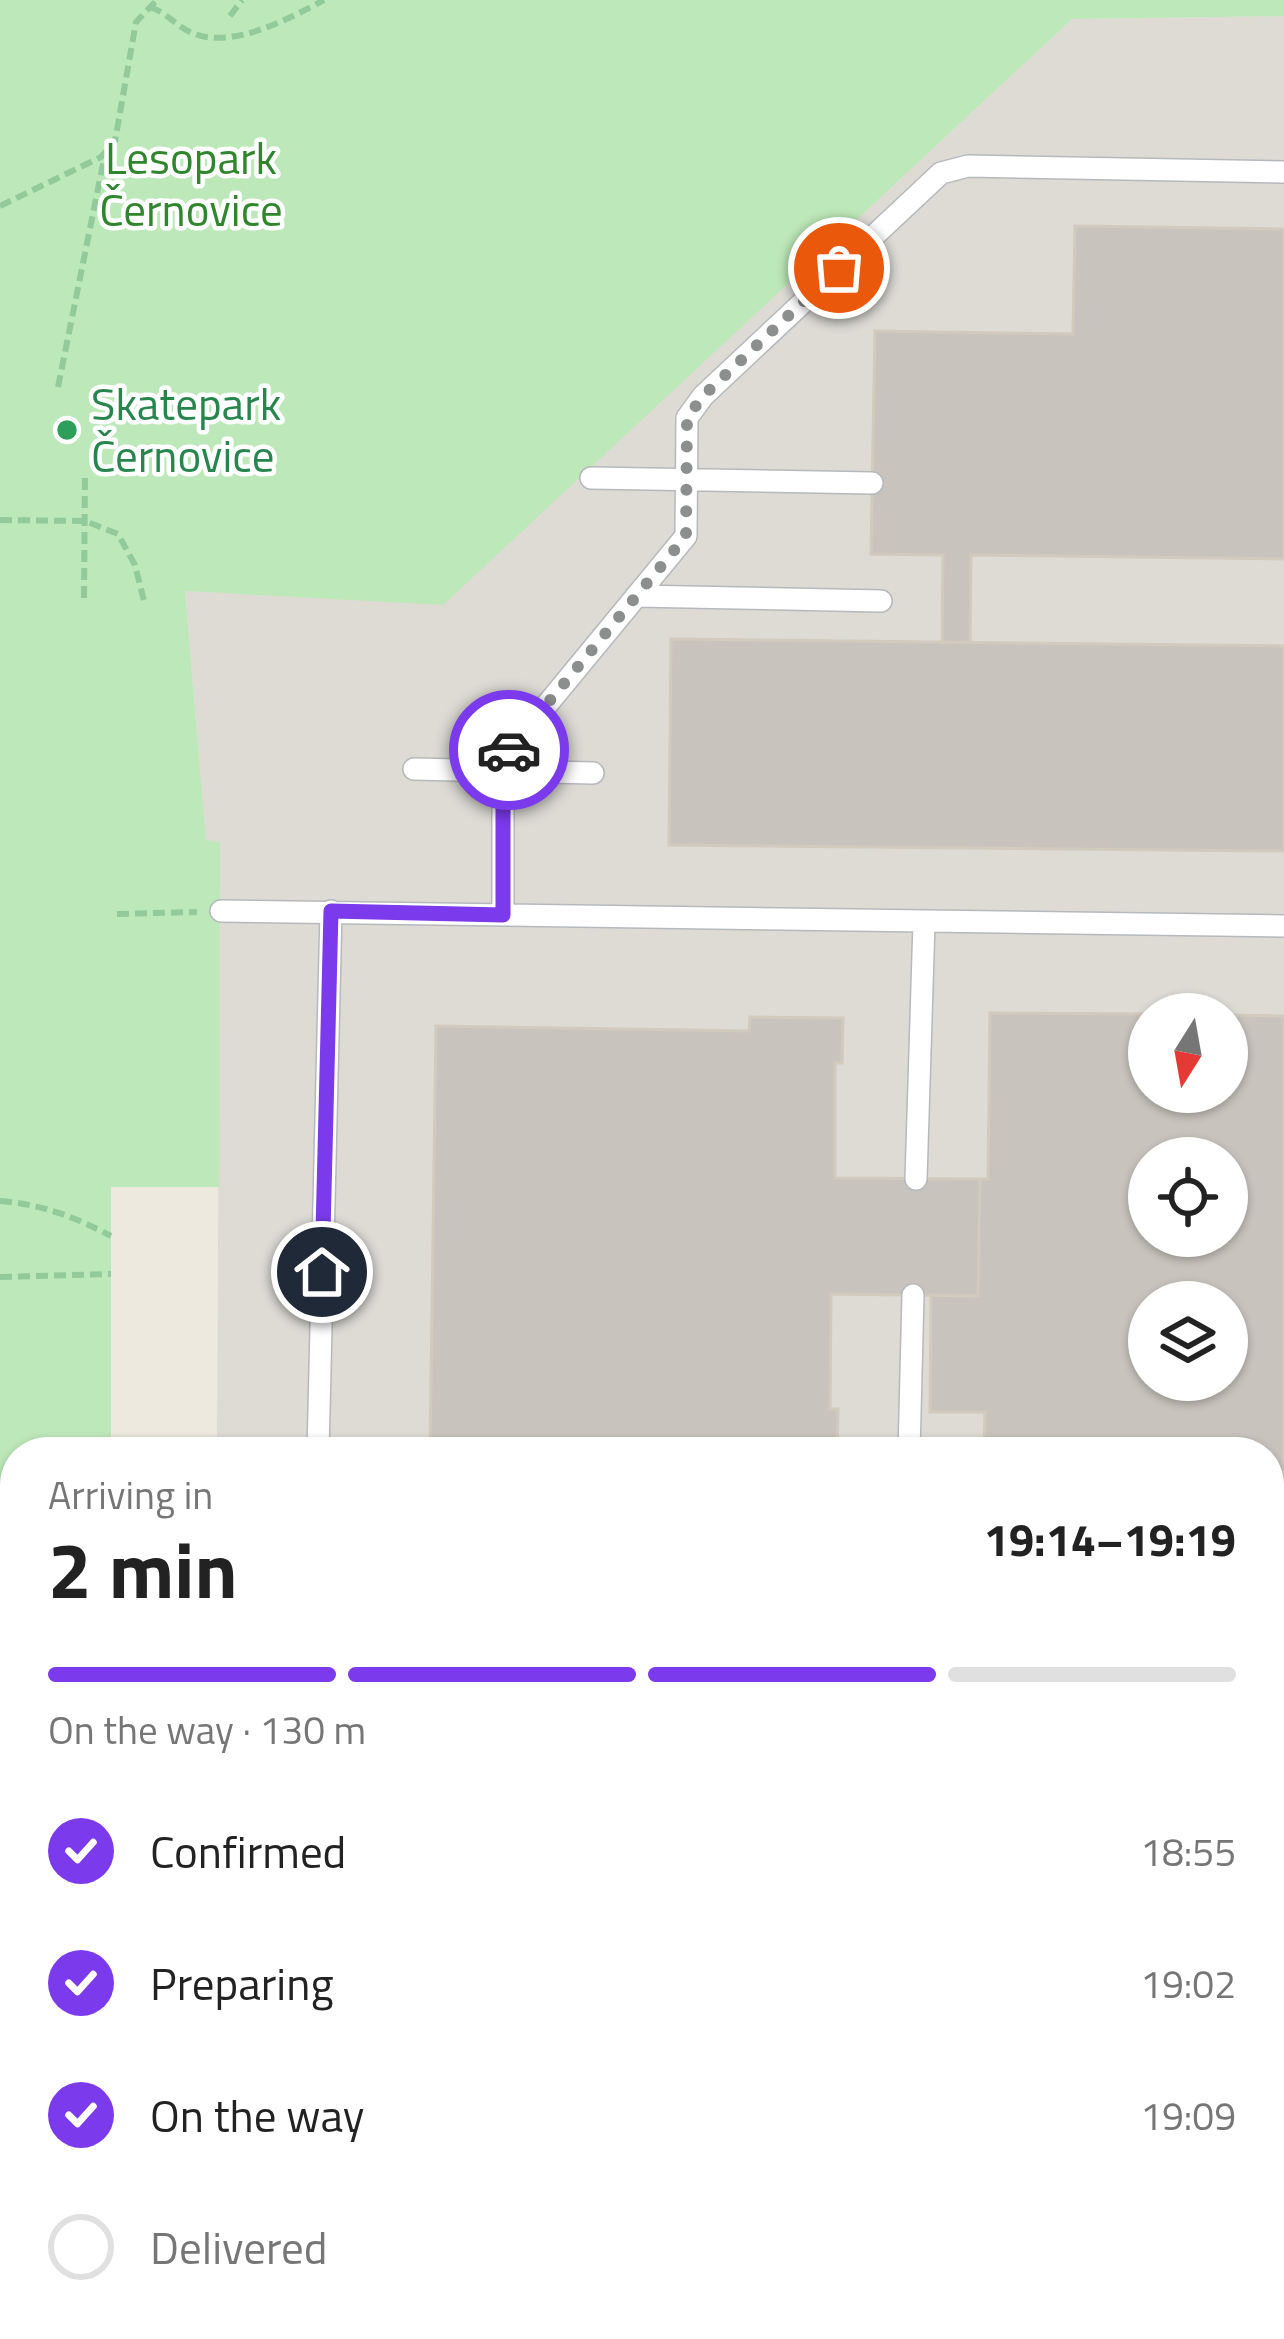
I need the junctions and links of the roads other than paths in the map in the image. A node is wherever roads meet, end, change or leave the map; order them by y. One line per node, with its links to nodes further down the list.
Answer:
1 (1284, 172): 3 (lane)
2 (591, 478): 3 (lane)
3 (687, 480): 4 (lane); 5 (lane)
4 (872, 483)
5 (637, 596): 6 (lane); 8 (lane)
6 (881, 601)
7 (415, 769): 8 (lane)
8 (503, 772): 9 (lane); 12 (lane)
9 (593, 773)
10 (221, 911): 11 (lane)
11 (331, 911): 12 (lane); 17 (lane)
12 (503, 915): 13 (lane)
13 (923, 923): 14 (lane); 15 (lane)
14 (1284, 926)
15 (916, 1179)
16 (913, 1295): 18 (lane)
17 (318, 1437)
18 (909, 1437)

